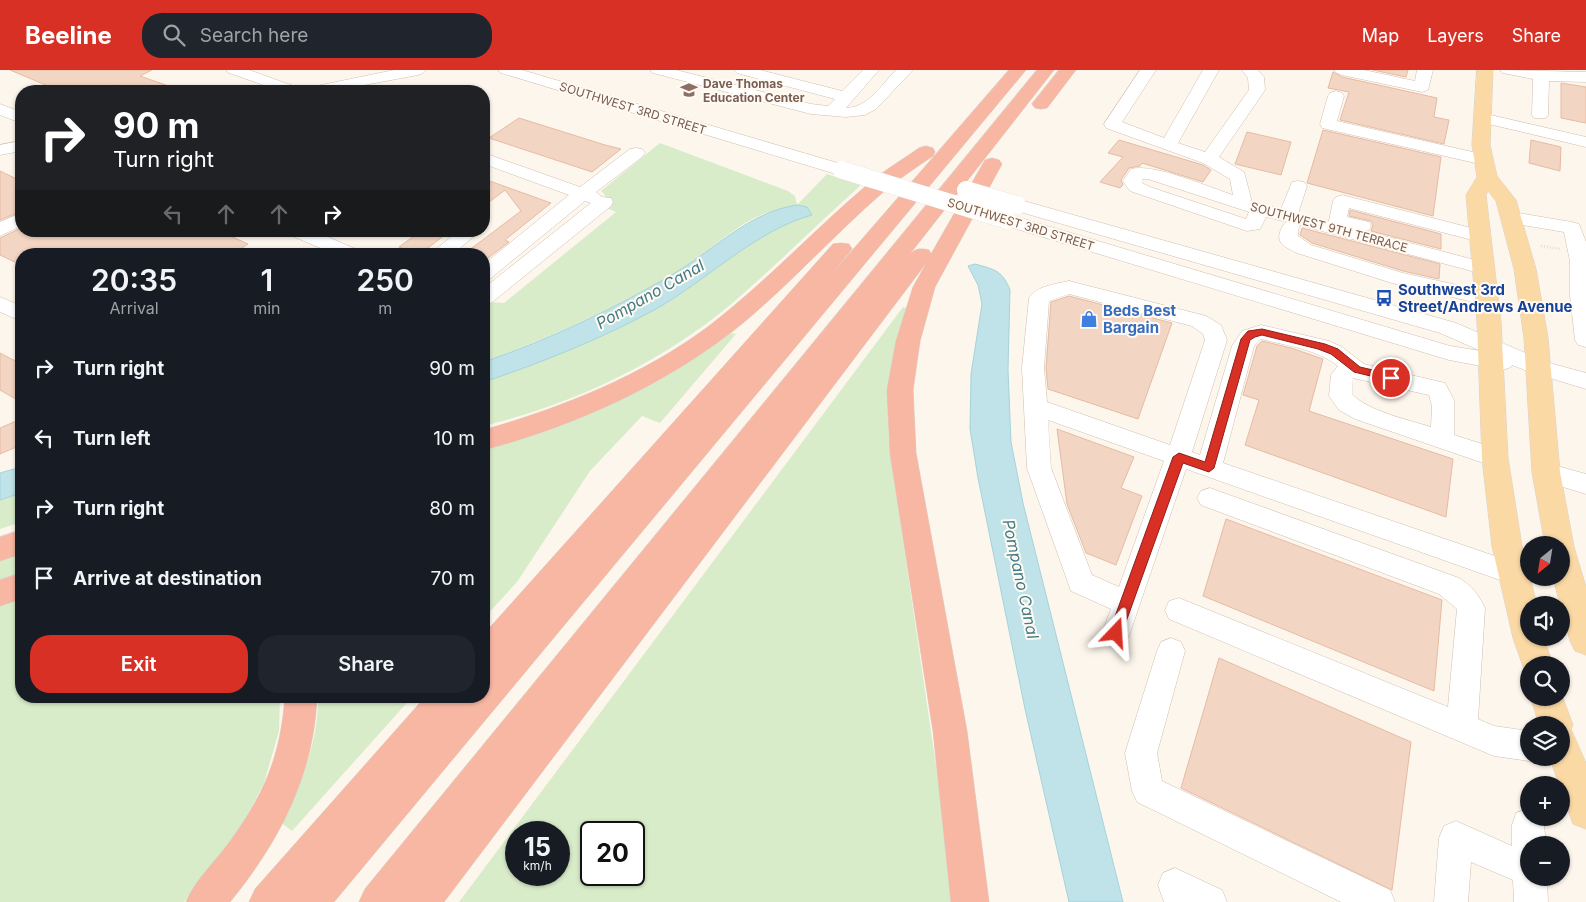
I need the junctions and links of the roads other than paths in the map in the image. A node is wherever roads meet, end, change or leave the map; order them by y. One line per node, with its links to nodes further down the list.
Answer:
1 (234, 70): 25 (street)
2 (418, 70): 20 (street)
3 (506, 70): 50 (street, SOUTHWEST 3RD STREET, bridge)
4 (558, 70): 39 (street, SOUTHWEST 3RD STREET)
5 (742, 70): 24 (street)
6 (871, 70): 28 (street)
7 (904, 70): 31 (street)
8 (997, 70): 40 (highway)
9 (1018, 70): 96 (highway)
10 (1046, 70): 110 (highway)
11 (1068, 70): 45 (highway)
12 (1148, 70): 36 (street, SOUTHWEST 9TH TERRACE)
13 (1211, 70): 36 (street)
14 (1250, 70): 43 (street)
15 (1342, 70): 16 (street)
16 (1425, 70)
17 (1485, 70): 34 (main road)
18 (1508, 70): 22 (street)
19 (664, 71): 21 (street)
20 (399, 72): 26 (street)
21 (695, 74): 29 (street)
22 (1541, 76): 23 (street); 32 (street)
23 (1586, 77)
24 (786, 81): 28 (street); 29 (street)
25 (278, 85)
26 (337, 85)
27 (1336, 96): 46 (street)
28 (845, 97): 31 (street)
29 (767, 98): 31 (street)
30 (0, 109): 33 (street)
31 (833, 112)
32 (1540, 114)
33 (15, 115)
34 (1482, 118): 35 (street); 46 (main road)
35 (1586, 142)
36 (1168, 145): 43 (street, SOUTHWEST 9TH TERRACE)
37 (15, 147): 38 (street)
38 (0, 150)
39 (837, 152)
40 (926, 152): 74 (highway); 94 (highway)
41 (636, 154): 48 (street)
42 (856, 158): 50 (street, SOUTHWEST 3RD STREET, bridge)
43 (1209, 159): 49 (street, SOUTHWEST 9TH TERRACE)
44 (490, 160): 48 (street)
45 (992, 164): 101 (highway); 111 (highway)
46 (1486, 169): 51 (main road); 56 (main road)
47 (1298, 186): 53 (street)
48 (582, 194): 62 (street); 63 (street)
49 (1252, 207): 49 (street); 53 (street, SOUTHWEST 9TH TERRACE)
50 (1012, 212): 69 (street, SOUTHWEST 3RD STREET)
51 (1512, 218): 54 (street); 70 (main road)
52 (15, 222): 55 (street)
53 (1290, 222): 61 (street, SOUTHWEST 9TH TERRACE); 65 (street)
54 (1579, 229): 64 (street)
55 (0, 230)
56 (1480, 236): 61 (main road); 61 (street)
57 (311, 237): 59 (street)
58 (463, 237): 60 (street)
59 (337, 248)
60 (448, 248)
61 (1483, 263): 65 (main road)
62 (490, 269)
63 (490, 293)
64 (1583, 296): 68 (street)
65 (1486, 298): 69 (main road)
66 (0, 304): 67 (street)
67 (15, 311)
68 (1586, 340)
69 (1490, 353): 70 (street, SOUTHWEST 3RD STREET); 77 (main road)
70 (1538, 367): 72 (street, SOUTHWEST 3RD STREET); 79 (main road)
71 (1357, 370): 75 (street); 75 (street); 78 (street)
72 (1586, 381)
73 (1035, 407): 76 (street); 76 (street); 90 (street)
74 (490, 438)
75 (1442, 440): 77 (street)
76 (1179, 457): 78 (street); 90 (street)
77 (1495, 458): 85 (main road)
78 (1209, 468): 85 (street)
79 (1546, 472): 80 (street); 82 (main road)
80 (1586, 484)
81 (1210, 498): 100 (street)
82 (1558, 536)
83 (15, 544): 84 (highway)
84 (0, 550)
85 (1514, 574): 89 (main road)
86 (1570, 583): 93 (main road)
87 (15, 588): 88 (highway)
88 (0, 593)
89 (1520, 599)
90 (1127, 604): 92 (street)
91 (1179, 610): 100 (street)
92 (1116, 633)
93 (1586, 640)
94 (490, 649)
95 (1171, 651): 116 (street)
96 (490, 690)
97 (300, 703): 107 (highway)
98 (442, 703): 108 (highway)
99 (479, 703): 109 (highway)
100 (1462, 728): 102 (street)
101 (950, 730): 112 (highway); 113 (highway)
102 (1520, 745)
103 (1570, 766): 104 (main road)
104 (1586, 811)
105 (1520, 866): 117 (street)
106 (1530, 886): 118 (street)
107 (205, 902)
108 (268, 902)
109 (309, 902)
110 (378, 902)
111 (420, 902)
112 (970, 902)
113 (988, 902)
114 (1181, 902): 115 (street)
115 (1210, 902)
116 (1378, 902)
117 (1451, 902)
118 (1531, 902)

